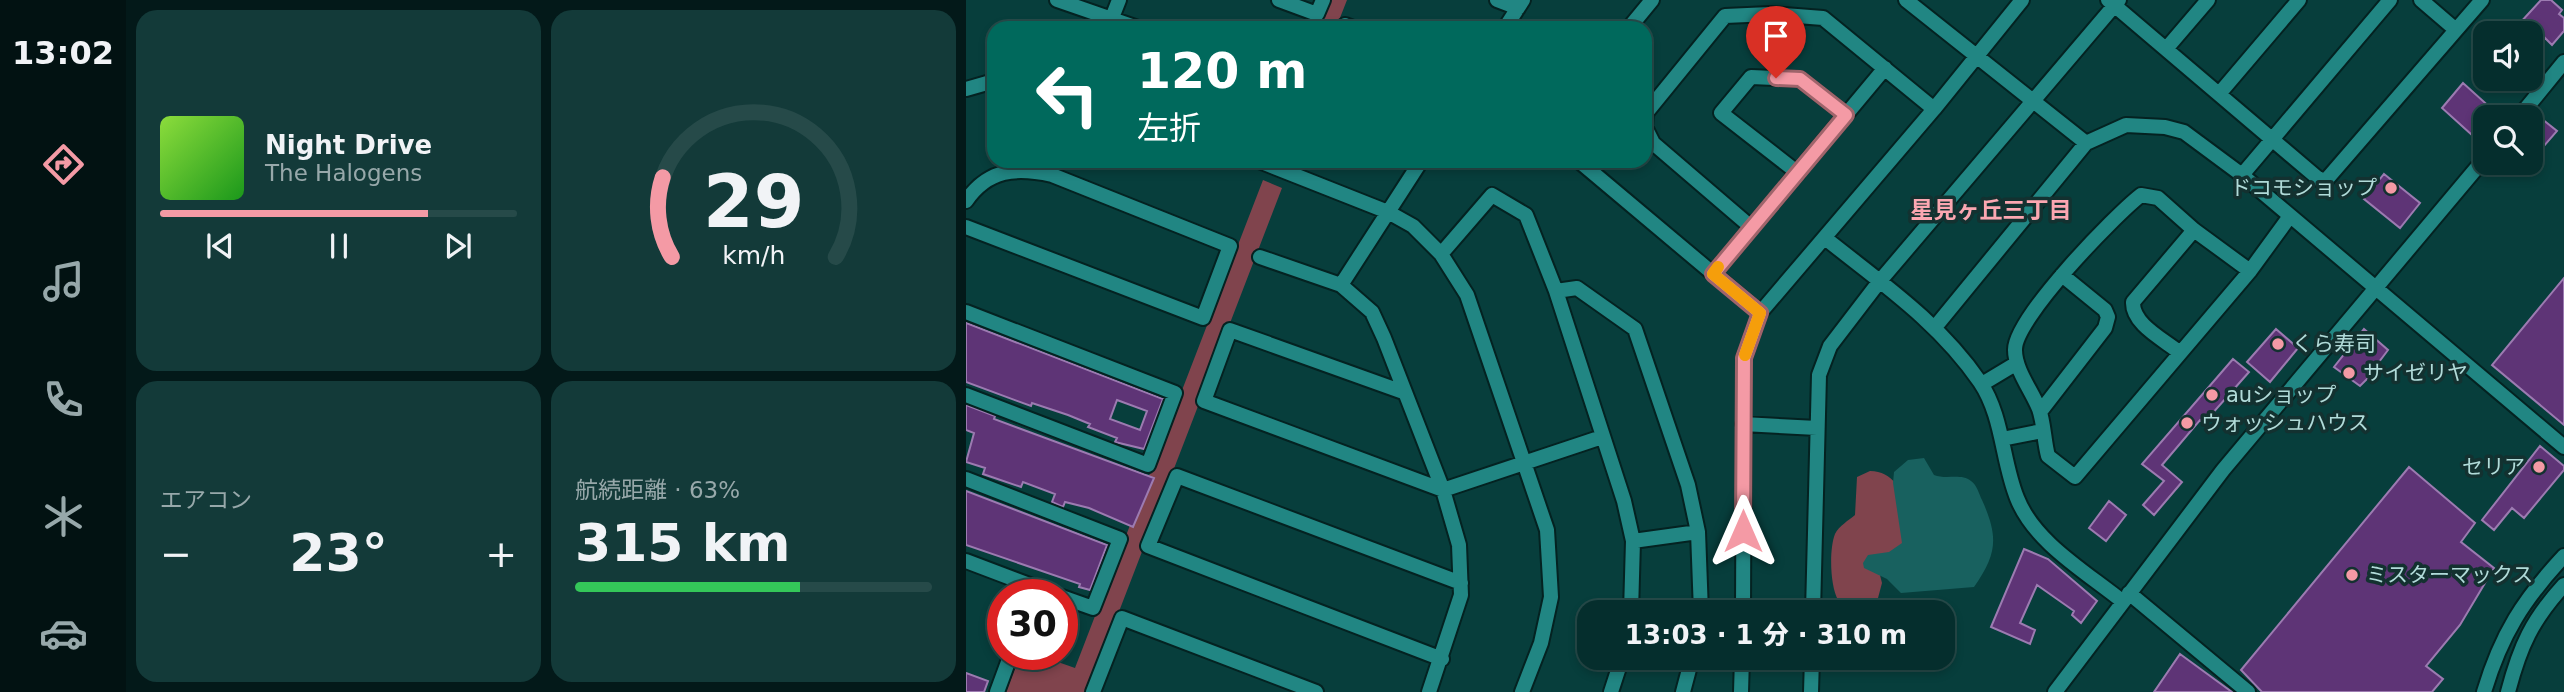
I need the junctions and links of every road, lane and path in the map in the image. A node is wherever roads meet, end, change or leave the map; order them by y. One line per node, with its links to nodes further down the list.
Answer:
1 (1057, 0): 17 (street)
2 (1119, 0): 18 (street)
3 (1279, 0): 4 (street)
4 (1323, 0)
5 (1497, 0): 15 (street)
6 (1652, 0): 20 (street)
7 (1906, 0): 23 (street)
8 (2022, 0): 23 (street)
9 (2208, 0): 22 (street)
10 (2299, 0): 28 (street)
11 (2390, 0): 34 (street)
12 (2421, 0): 21 (street)
13 (2482, 0): 21 (street)
14 (2114, 2): 22 (street); 29 (street)
15 (1521, 4): 19 (street)
16 (1770, 7): 25 (street); 31 (street)
17 (1105, 21)
18 (1111, 21)
19 (1510, 21)
20 (1635, 21)
21 (2456, 30): 34 (street)
22 (2166, 49): 28 (street)
23 (1976, 54): 29 (street); 32 (street)
24 (2564, 62): 30 (street)
25 (1885, 68): 32 (street); 33 (street)
26 (987, 83): 27 (street)
27 (966, 89)
28 (2219, 94): 34 (street)
29 (2032, 100): 36 (street); 56 (street)
30 (2529, 105)
31 (1652, 106)
32 (1934, 109): 50 (street)
33 (1846, 115): 42 (street); 42 (street)
34 (2272, 139): 43 (street)
35 (1652, 142): 48 (street)
36 (2086, 143): 43 (street); 62 (street)
37 (1055, 168): 44 (street); 47 (street)
38 (1277, 168): 45 (street)
39 (1416, 168): 45 (street)
40 (1598, 168): 54 (street)
41 (2473, 172): 58 (street)
42 (1798, 173): 48 (street)
43 (2242, 175): 46 (street)
44 (966, 201)
45 (1388, 212): 51 (street); 57 (street)
46 (2290, 216): 53 (street); 58 (street)
47 (966, 227)
48 (1751, 227): 54 (street)
49 (2194, 230): 53 (street); 55 (street); 63 (street)
50 (1825, 238): 56 (street); 61 (street)
51 (1441, 254): 59 (street); 75 (street)
52 (1260, 257): 57 (street)
53 (2250, 271): 63 (street)
54 (1713, 274): 61 (street)
55 (2062, 275): 64 (street); 68 (street)
56 (1880, 282): 62 (street); 70 (street)
57 (1341, 285): 66 (street)
58 (2373, 288): 74 (street); 85 (street)
59 (1556, 291): 72 (street); 78 (street)
60 (966, 312): 67 (street)
61 (1760, 313): 69 (street)
62 (1936, 326): 65 (street)
63 (2179, 352): 71 (street)
64 (2017, 363): 65 (street); 68 (street)
65 (1982, 384): 73 (street)
66 (1403, 392): 77 (street); 77 (street)
67 (966, 395)
68 (2040, 412): 71 (street)
69 (1743, 424): 70 (street); 88 (street)
70 (1817, 428): 89 (street)
71 (2042, 431): 73 (street)
72 (1602, 437): 75 (street); 79 (street)
73 (2002, 439): 85 (street)
74 (2564, 447)
75 (1523, 462): 77 (street); 101 (street)
76 (966, 479): 90 (street)
77 (1443, 490): 83 (street)
78 (1698, 532): 79 (street); 87 (street)
79 (1633, 541): 86 (street)
80 (2564, 556): 108 (street)
81 (966, 561): 82 (street)
82 (1006, 579)
83 (1461, 583): 91 (street); 91 (street)
84 (2564, 584): 109 (street)
85 (2126, 597): 106 (street); 107 (street)
86 (1631, 600)
87 (1701, 600)
88 (1743, 600)
89 (1813, 600)
90 (1078, 603)
91 (1442, 659): 100 (street)
92 (1005, 670): 97 (street)
93 (1618, 670): 102 (street)
94 (1689, 670): 103 (street)
95 (1742, 670): 104 (street)
96 (1812, 670): 105 (street)
97 (997, 692)
98 (1093, 692): 99 (street)
99 (1316, 692)
100 (1429, 692)
101 (1522, 692)
102 (1611, 692)
103 (1683, 692)
104 (1741, 692)
105 (1811, 692)
106 (2055, 692)
107 (2248, 692)
108 (2484, 692)
109 (2508, 692)

